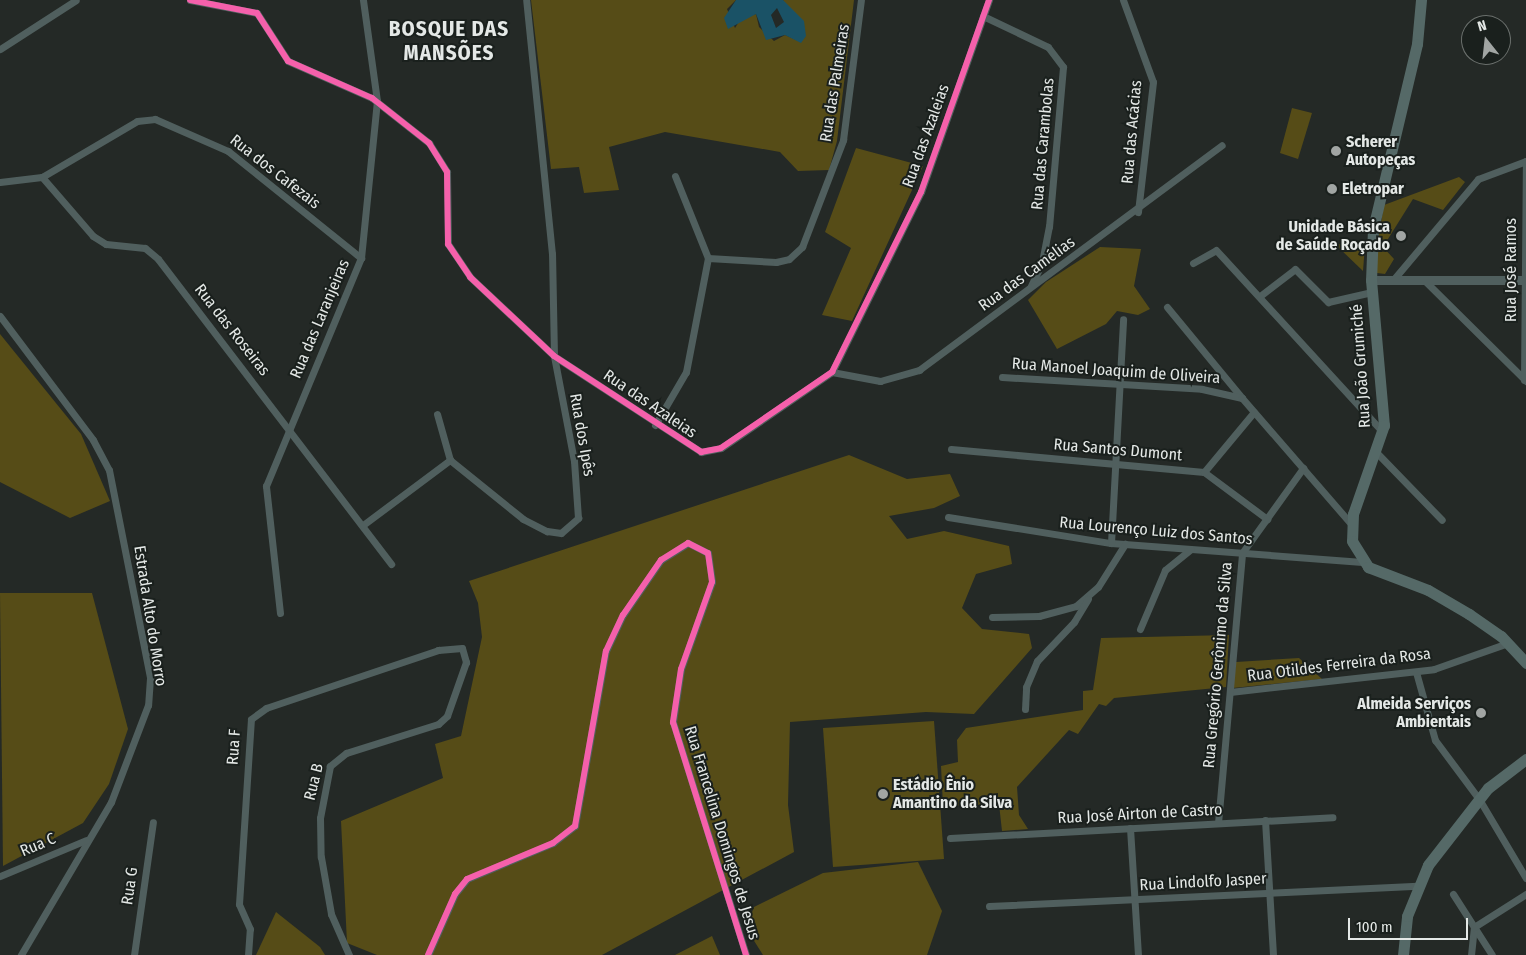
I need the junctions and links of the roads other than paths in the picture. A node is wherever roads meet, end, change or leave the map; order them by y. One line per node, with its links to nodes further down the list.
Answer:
1 (76, 0): 10 (street)
2 (190, 0): 11 (street, Rua das Azaleias)
3 (363, 0): 11 (street, Rua das Laranjeiras)
4 (526, 0): 31 (street, Rua dos Ipês)
5 (861, 0): 19 (street, Rua das Palmeiras)
6 (989, 0): 9 (street, Rua das Azaleias)
7 (1123, 0): 17 (street, Rua das Acácias)
8 (1421, 0): 21 (main road, Rua João Grumiché)
9 (983, 16): 25 (street, Rua das Carambolas); 32 (street, Rua das Azaleias)
10 (0, 48)
11 (376, 101): 18 (street, Rua das Laranjeiras); 31 (street, Rua das Azaleias)
12 (1222, 145): 17 (street, Rua das Camélias)
13 (1526, 161): 22 (street); 24 (street, Rua José Ramos)
14 (42, 176): 16 (street, Rua dos Cafezais); 18 (street, Rua dos Cafezais); 40 (street, Rua das Roseiras)
15 (676, 176): 19 (street)
16 (0, 182)
17 (1138, 212): 25 (street, Rua das Camélias)
18 (361, 258): 40 (street, Rua das Laranjeiras)
19 (708, 258): 39 (street)
20 (1194, 263): 27 (street)
21 (1371, 280): 22 (street); 26 (main road, Rua João Grumiché)
22 (1393, 280): 23 (street)
23 (1424, 280): 24 (street); 34 (street)
24 (1526, 280): 34 (street, Rua José Ramos)
25 (1029, 288): 32 (street, Rua das Camélias)
26 (1372, 292): 27 (street); 41 (main road, Rua João Grumiché)
27 (1260, 296): 41 (street)
28 (1167, 307): 36 (street)
29 (0, 316): 77 (street, Estrada Alto do Morro)
30 (1123, 319): 35 (street)
31 (554, 356): 39 (street, Rua das Azaleias); 44 (street, Rua dos Ipês)
32 (832, 372): 39 (street, Rua das Azaleias)
33 (1002, 377): 35 (street, Rua Manoel Joaquim de Oliveira)
34 (1525, 381)
35 (1119, 383): 36 (street, Rua Manoel Joaquim de Oliveira); 45 (street)
36 (1242, 398): 37 (street)
37 (1254, 412): 46 (street); 47 (street)
38 (437, 414): 44 (street)
39 (655, 425)
40 (290, 427): 52 (street, Rua das Roseiras); 60 (street, Rua das Laranjeiras)
41 (1383, 432): 43 (main road, Rua João Grumiché)
42 (951, 449): 45 (street, Rua Santos Dumont)
43 (1377, 453): 50 (street); 51 (main road, Rua João Grumiché)
44 (450, 460): 52 (street)
45 (1118, 463): 47 (street, Rua Santos Dumont); 53 (street)
46 (1303, 468): 49 (street, Rua Gregório Gerônimo da Silva); 51 (street)
47 (1204, 472): 49 (street, Rua Santos Dumont)
48 (948, 517): 53 (street, Rua Lourenço Luiz dos Santos)
49 (1267, 519): 56 (street, Rua Gregório Gerônimo da Silva)
50 (1442, 520)
51 (1351, 524): 57 (main road, Rua João Grumiché)
52 (363, 526): 58 (street, Rua das Roseiras)
53 (1111, 543): 54 (street, Rua Lourenço Luiz dos Santos)
54 (1125, 544): 55 (street, Rua Lourenço Luiz dos Santos); 59 (street)
55 (1191, 549): 56 (street, Rua Lourenço Luiz dos Santos); 62 (street)
56 (1242, 553): 57 (street, Rua Lourenço Luiz dos Santos); 67 (street, Rua Gregório Gerônimo da Silva)
57 (1362, 562): 63 (main road)
58 (391, 564)
59 (1090, 596): 61 (street); 68 (street)
60 (280, 612)
61 (992, 617)
62 (1140, 629)
63 (1508, 643): 65 (main road); 66 (street, Rua Otildes Ferreira da Rosa)
64 (466, 662): 89 (street, Rua F); 90 (street, Rua B)
65 (1526, 663)
66 (1416, 672): 67 (street, Rua Otildes Ferreira da Rosa); 70 (street)
67 (1230, 692): 74 (street, Rua Gregório Gerônimo da Silva)
68 (1025, 709)
69 (1526, 759): 70 (main road)
70 (1479, 799): 79 (street); 80 (main road)
71 (1332, 817): 72 (street, Rua José Airton de Castro)
72 (1266, 820): 74 (street, Rua José Airton de Castro); 81 (street)
73 (153, 822): 88 (street, Rua G)
74 (1218, 823): 75 (street, Rua José Airton de Castro)
75 (1130, 828): 76 (street, Rua José Airton de Castro); 84 (street)
76 (950, 838)
77 (86, 840): 78 (street, Rua C); 87 (street, Estrada Alto do Morro)
78 (0, 876)
79 (1526, 878)
80 (1418, 886): 81 (street, Rua Lindolfo Jasper); 95 (main road)
81 (1270, 893): 84 (street, Rua Lindolfo Jasper); 94 (street)
82 (1453, 894): 86 (street)
83 (1526, 894): 86 (street)
84 (1134, 899): 85 (street, Rua Lindolfo Jasper); 93 (street)
85 (990, 906)
86 (1474, 927): 96 (street); 97 (street)
87 (21, 955)
88 (134, 955)
89 (248, 955)
90 (349, 955)
91 (428, 955): 92 (street, Rua Francelina Domingos de Jesus)
92 (746, 955)
93 (1138, 955)
94 (1274, 955)
95 (1403, 955)
96 (1471, 955)
97 (1492, 955)

